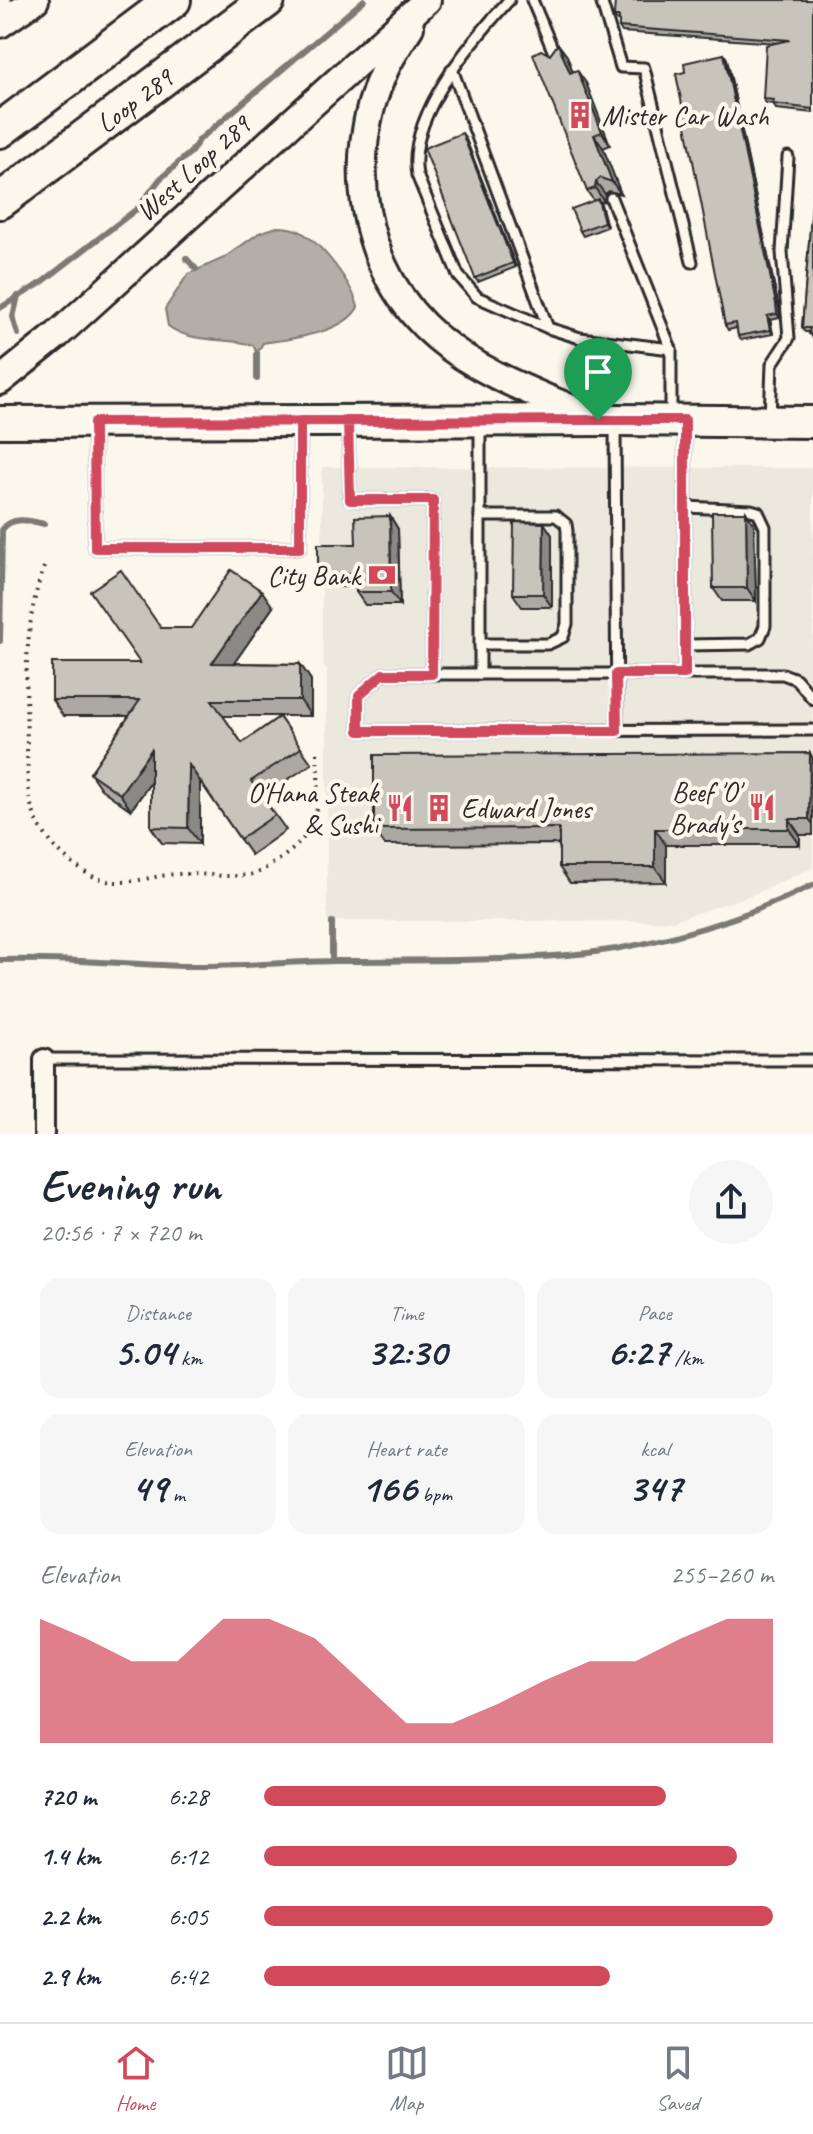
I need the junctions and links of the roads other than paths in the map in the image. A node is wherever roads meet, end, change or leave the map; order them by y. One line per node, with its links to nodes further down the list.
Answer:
1 (6, 0): 9 (lane)
2 (35, 0): 10 (main road)
3 (173, 0): 13 (highway, Loop 289)
4 (267, 0): 16 (highway, Loop 289)
5 (427, 0): 19 (main road, West Loop 289); 24 (main road)
6 (509, 0): 12 (lane)
7 (532, 0): 11 (lane)
8 (601, 0): 17 (lane)
9 (0, 5)
10 (0, 24)
11 (557, 60)
12 (452, 69): 18 (lane); 18 (lane)
13 (0, 130)
14 (788, 157): 28 (lane)
15 (611, 198): 20 (lane)
16 (0, 201)
17 (692, 262)
18 (548, 328): 20 (lane)
19 (57, 335): 21 (main road); 22 (main road, West Loop 289)
20 (671, 349): 25 (lane)
21 (0, 353)
22 (0, 381)
23 (480, 420): 24 (main road); 27 (main road); 33 (lane)
24 (607, 420): 25 (main road); 38 (lane)
25 (678, 420): 28 (main road); 32 (lane)
26 (300, 421): 27 (main road); 30 (main road); 30 (lane)
27 (348, 421): 36 (lane)
28 (770, 421): 31 (main road)
29 (0, 422): 30 (main road)
30 (94, 422)
31 (813, 422)
32 (686, 507): 35 (lane); 35 (lane)
33 (480, 516): 34 (lane); 34 (lane)
34 (480, 644): 37 (lane)
35 (686, 645): 39 (lane)
36 (432, 674): 37 (lane); 42 (lane)
37 (480, 674): 38 (lane)
38 (616, 674): 39 (lane); 42 (lane)
39 (685, 674): 40 (lane)
40 (813, 699)
41 (813, 730): 42 (lane)
42 (617, 731)
43 (44, 1059): 44 (lane); 45 (street)
44 (813, 1060)
45 (44, 1134)

